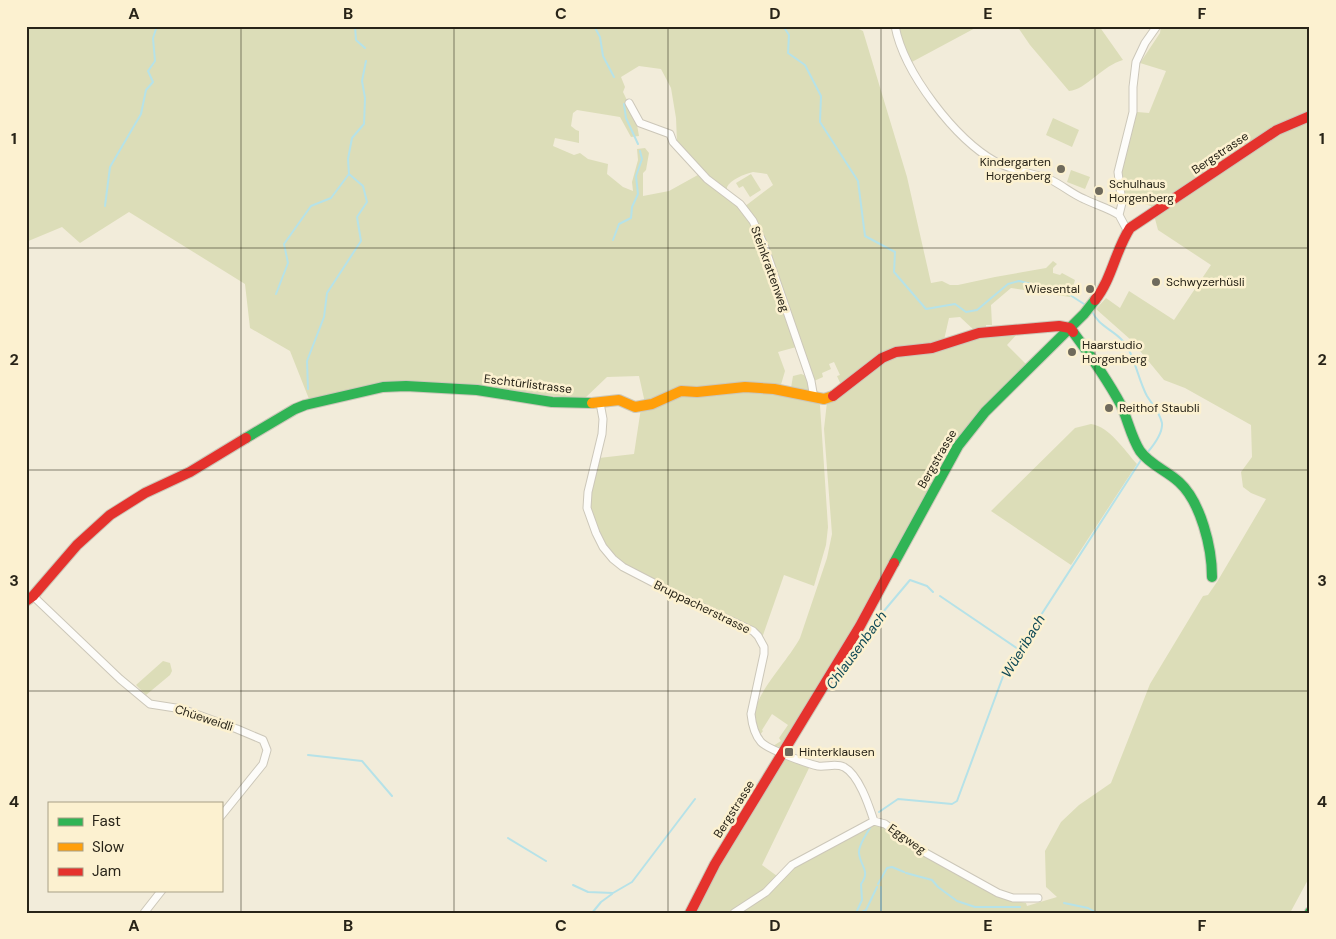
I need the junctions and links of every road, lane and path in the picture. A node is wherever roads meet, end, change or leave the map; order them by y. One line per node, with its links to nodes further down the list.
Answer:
1 (895, 26): 5 (street)
2 (1157, 26): 5 (street)
3 (629, 103): 8 (street, Steinkrattenweg)
4 (1310, 116): 6 (street, Bergstrasse)
5 (1119, 215): 6 (street)
6 (1127, 230): 7 (street, Bergstrasse)
7 (1070, 328): 8 (street, Eschtürlistrasse); 10 (street); 12 (street, Bergstrasse)
8 (814, 398): 9 (street, Eschtürlistrasse)
9 (600, 403): 11 (street, Eschtürlistrasse); 12 (street, Bruppacherstrasse)
10 (1212, 577)
11 (30, 598): 13 (street, Chüeweidli)
12 (783, 753): 14 (street, Bruppacherstrasse); 18 (street, Bergstrasse)
13 (222, 815)
14 (874, 821): 16 (street, Eggweg); 19 (street, Eggweg)
15 (160, 892): 17 (street)
16 (1038, 898)
17 (144, 913)
18 (690, 913)
19 (734, 913)

